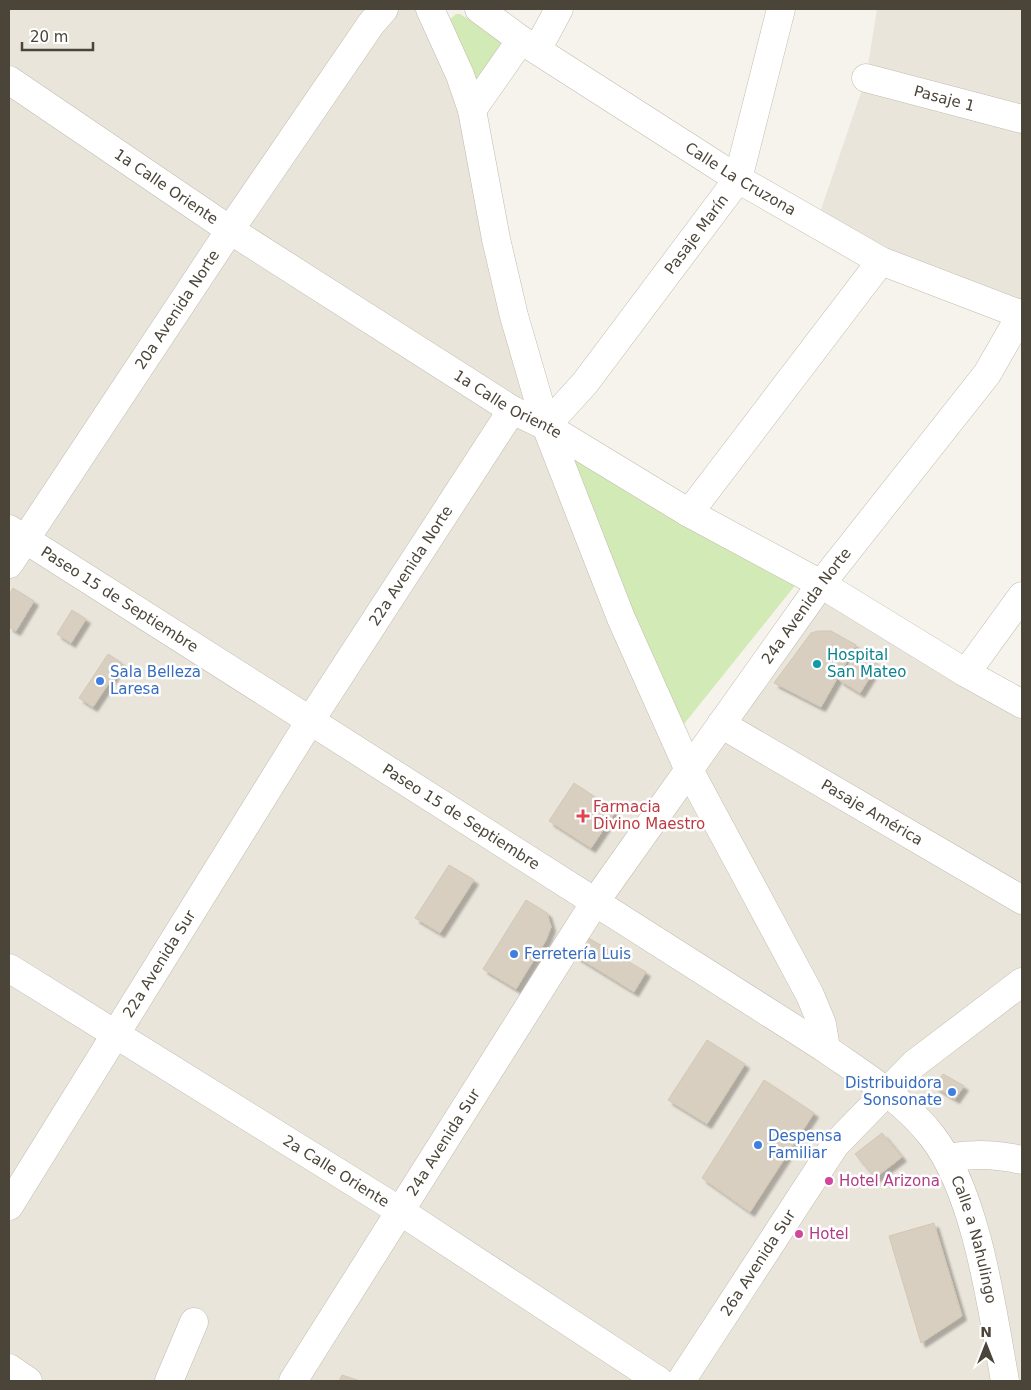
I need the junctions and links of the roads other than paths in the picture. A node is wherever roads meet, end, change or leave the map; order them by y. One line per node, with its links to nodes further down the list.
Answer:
1 (384, 9): 12 (street, 20a Avenida Norte)
2 (430, 9): 9 (street)
3 (479, 9): 6 (street, Calle La Cruzona)
4 (559, 9): 6 (street)
5 (781, 9): 11 (street, Pasaje Marín)
6 (529, 45): 9 (street); 11 (street, Calle La Cruzona)
7 (866, 78): 10 (street, Pasaje 1)
8 (9, 80): 12 (street, 1a Calle Oriente)
9 (472, 110): 16 (street)
10 (1022, 118)
11 (738, 179): 13 (street, Calle La Cruzona); 16 (street, Pasaje Marín)
12 (230, 230): 15 (street, 1a Calle Oriente); 18 (street, 20a Avenida Norte)
13 (881, 261): 14 (street, Calle La Cruzona); 17 (street)
14 (1022, 314): 20 (street, 24a Avenida Norte)
15 (512, 410): 16 (street, 1a Calle Oriente); 24 (street, 22a Avenida Norte)
16 (546, 426): 17 (street, 1a Calle Oriente); 26 (street)
17 (689, 513): 20 (street, 1a Calle Oriente)
18 (17, 534): 19 (street, 20a Avenida Norte); 24 (street, Paseo 15 de Septiembre)
19 (9, 564)
20 (821, 584): 22 (street, 1a Calle Oriente); 25 (street, 24a Avenida Norte)
21 (1022, 596): 22 (street)
22 (966, 673): 23 (street, 1a Calle Oriente)
23 (1022, 704)
24 (310, 722): 28 (street, Paseo 15 de Septiembre); 31 (street, 22a Avenida Sur)
25 (721, 724): 26 (street, 24a Avenida Norte); 27 (street, Pasaje América)
26 (688, 768): 28 (street, 24a Avenida Norte); 32 (street)
27 (1022, 900)
28 (595, 902): 32 (street, Paseo 15 de Septiembre); 38 (street, 24a Avenida Sur)
29 (9, 968): 31 (street, 2a Calle Oriente)
30 (1022, 982): 33 (street, 26a Avenida Sur)
31 (117, 1036): 37 (street, 22a Avenida Sur); 38 (street, 2a Calle Oriente)
32 (826, 1049): 33 (street, Paseo 15 de Septiembre)
33 (886, 1091): 34 (street, Paseo 15 de Septiembre); 45 (street, 26a Avenida Sur)
34 (908, 1112): 35 (street, Calle a Nahulingo)
35 (947, 1158): 36 (street); 46 (street, Calle a Nahulingo)
36 (1022, 1160)
37 (9, 1206)
38 (400, 1211): 43 (street, 24a Avenida Sur); 44 (street, 2a Calle Oriente)
39 (194, 1322): 42 (street)
40 (9, 1368): 41 (street)
41 (28, 1381)
42 (169, 1381)
43 (293, 1381)
44 (659, 1381)
45 (681, 1381)
46 (1005, 1381)

